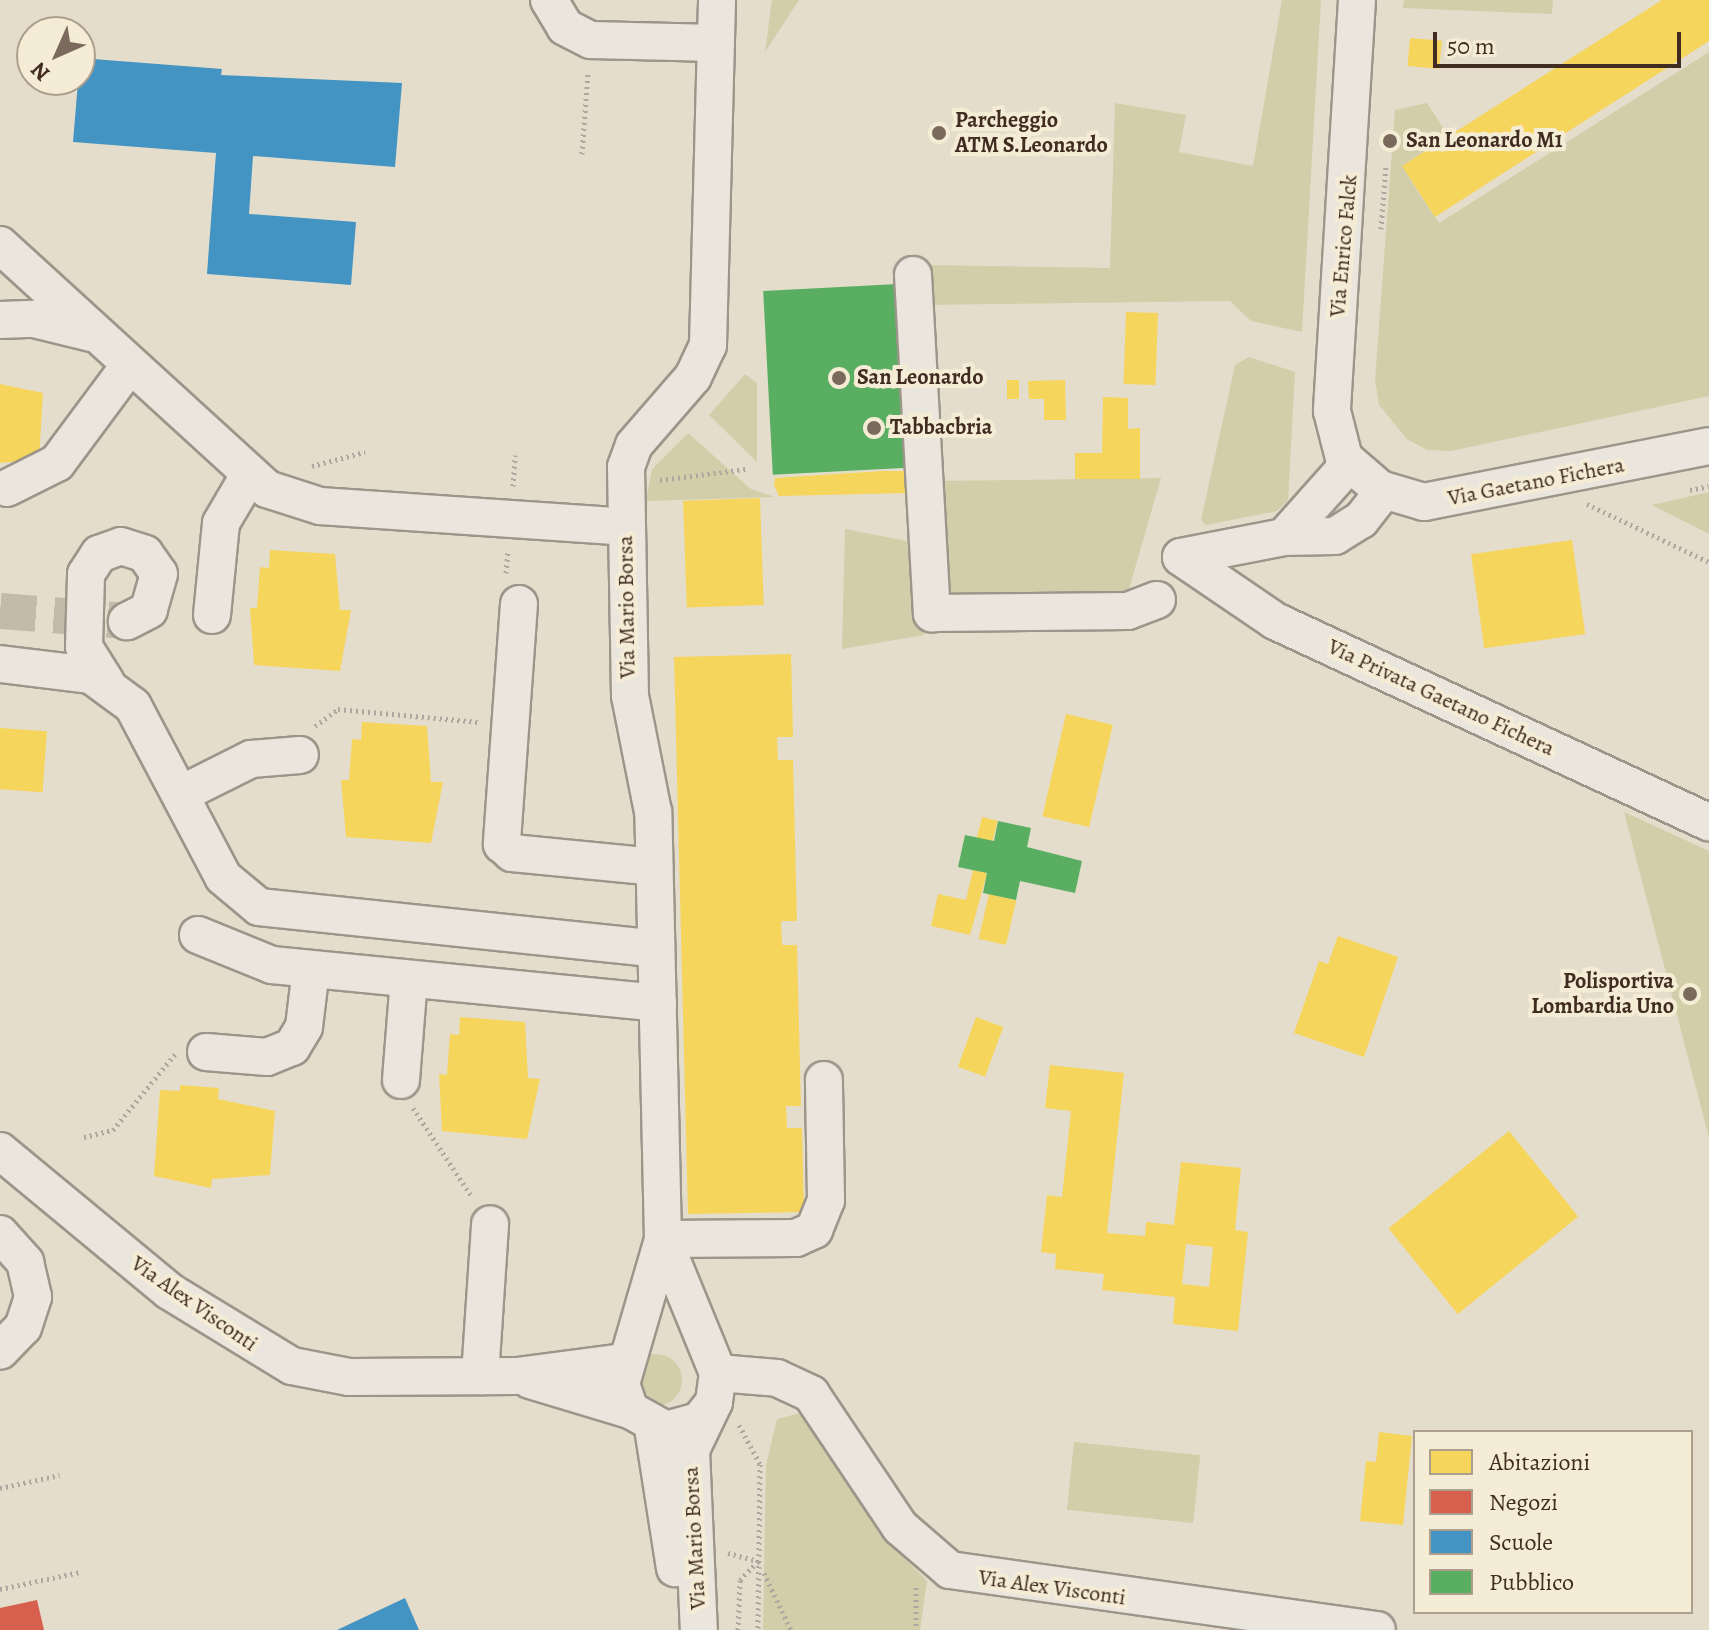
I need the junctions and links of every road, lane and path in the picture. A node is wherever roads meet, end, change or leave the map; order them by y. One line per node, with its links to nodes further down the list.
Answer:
1 (549, 0): 4 (street)
2 (717, 0): 5 (street, Via Mario Borsa)
3 (1357, 0): 17 (street, Via Enrico Falck)
4 (591, 40): 5 (street); 6 (path)
5 (716, 43): 23 (street, Via Mario Borsa)
6 (582, 154)
7 (1386, 165): 8 (path)
8 (1381, 229)
9 (0, 245): 12 (street)
10 (913, 275): 26 (street)
11 (0, 320): 12 (street)
12 (96, 335): 13 (street)
13 (129, 366): 16 (street); 20 (street)
14 (1709, 446): 17 (street, Via Gaetano Fichera)
15 (745, 469): 18 (path)
16 (248, 477): 23 (street); 28 (street)
17 (1366, 478): 24 (street); 24 (street)
18 (644, 481)
19 (1709, 486): 21 (path)
20 (7, 488)
21 (1690, 490)
22 (1580, 501): 25 (path, Via Gaetano Fichera)
23 (625, 527): 36 (street, Via Mario Borsa)
24 (1284, 537): 35 (street, Via Privata Gaetano Fichera)
25 (1709, 562)
26 (1157, 600)
27 (519, 604): 32 (street)
28 (212, 615)
29 (127, 621): 31 (street)
30 (0, 664): 31 (street)
31 (106, 682): 34 (street)
32 (509, 725): 33 (path); 36 (street)
33 (300, 755): 34 (street)
34 (181, 794): 38 (street)
35 (1709, 822)
36 (654, 867): 38 (street, Via Mario Borsa)
37 (198, 935): 39 (street)
38 (656, 949): 41 (street, Via Mario Borsa)
39 (311, 969): 40 (street); 42 (street)
40 (409, 979): 41 (street); 43 (street)
41 (658, 1003): 49 (street, Via Mario Borsa)
42 (206, 1052): 45 (path)
43 (401, 1080): 47 (path)
44 (824, 1080): 49 (street)
45 (84, 1137)
46 (0, 1151): 52 (street, Via Alex Visconti)
47 (490, 1224): 52 (street)
48 (0, 1234): 50 (street)
49 (663, 1239): 51 (street, Via Mario Borsa); 54 (street, Via Mario Borsa)
50 (0, 1351)
51 (632, 1353): 53 (street, Via Alex Visconti); 54 (street); 55 (street, Via Mario Borsa)
52 (480, 1376): 53 (street, Via Alex Visconti)
53 (517, 1376): 55 (street, Via Alex Visconti)
54 (714, 1377): 55 (street); 59 (path); 65 (street, Via Mario Borsa); 70 (street, Via Alex Visconti)
55 (642, 1419): 64 (street, Via Mario Borsa)
56 (60, 1475): 57 (path)
57 (0, 1488)
58 (719, 1552): 59 (path)
59 (757, 1560): 66 (path); 67 (path)
60 (80, 1572): 63 (path)
61 (764, 1573): 68 (path)
62 (916, 1582): 69 (path)
63 (0, 1589)
64 (684, 1630)
65 (699, 1630)
66 (738, 1630)
67 (758, 1630)
68 (791, 1630)
69 (916, 1630)
70 (1377, 1630)

